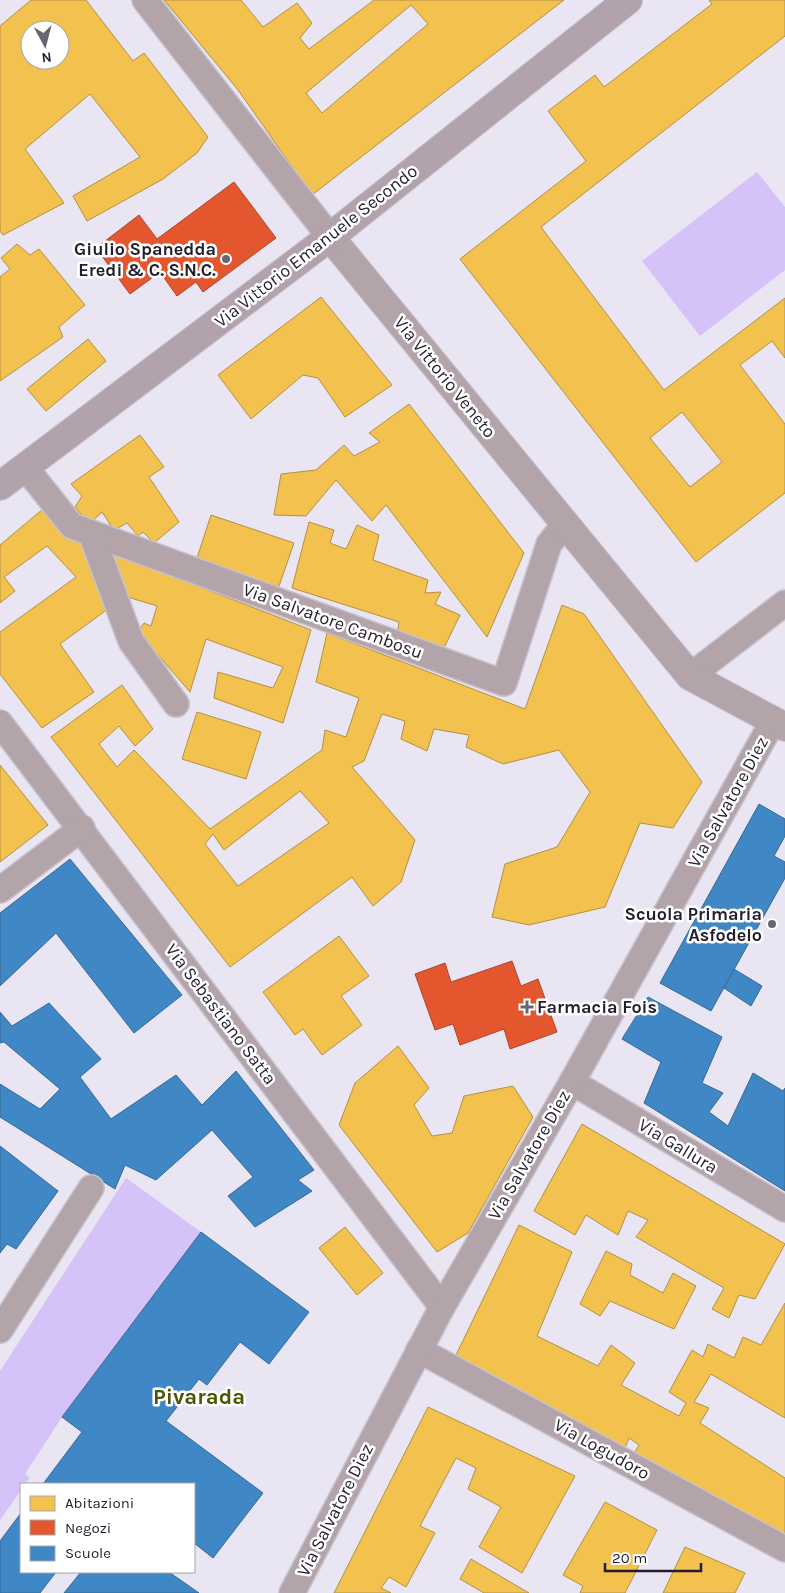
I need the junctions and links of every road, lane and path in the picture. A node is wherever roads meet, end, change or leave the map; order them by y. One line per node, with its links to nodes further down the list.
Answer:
1 (145, 0): 3 (street, Via Vittorio Veneto)
2 (628, 0): 3 (main road, Via Vittorio Emanuele Secondo)
3 (330, 237): 4 (main road, Via Vittorio Emanuele Secondo); 6 (street, Via Vittorio Veneto)
4 (26, 467): 5 (main road, Via Vittorio Emanuele Secondo); 7 (street, Via Salvatore Cambosu)
5 (0, 486)
6 (565, 524): 7 (street, Via Salvatore Cambosu); 9 (street, Via Vittorio Veneto)
7 (91, 533): 10 (street)
8 (785, 603): 9 (street)
9 (690, 676): 12 (street, Via Vittorio Veneto)
10 (176, 704)
11 (0, 723): 13 (street, Via Sebastiano Satta)
12 (779, 724): 15 (street, Via Salvatore Diez)
13 (82, 828): 14 (street); 18 (street, Via Sebastiano Satta)
14 (0, 890)
15 (572, 1082): 17 (street, Via Gallura); 18 (street, Via Salvatore Diez)
16 (91, 1188): 19 (street)
17 (785, 1209)
18 (442, 1307): 20 (street, Via Salvatore Diez)
19 (0, 1330)
20 (418, 1350): 21 (street, Via Logudoro); 22 (street, Via Salvatore Diez)
21 (785, 1549)
22 (292, 1593)

